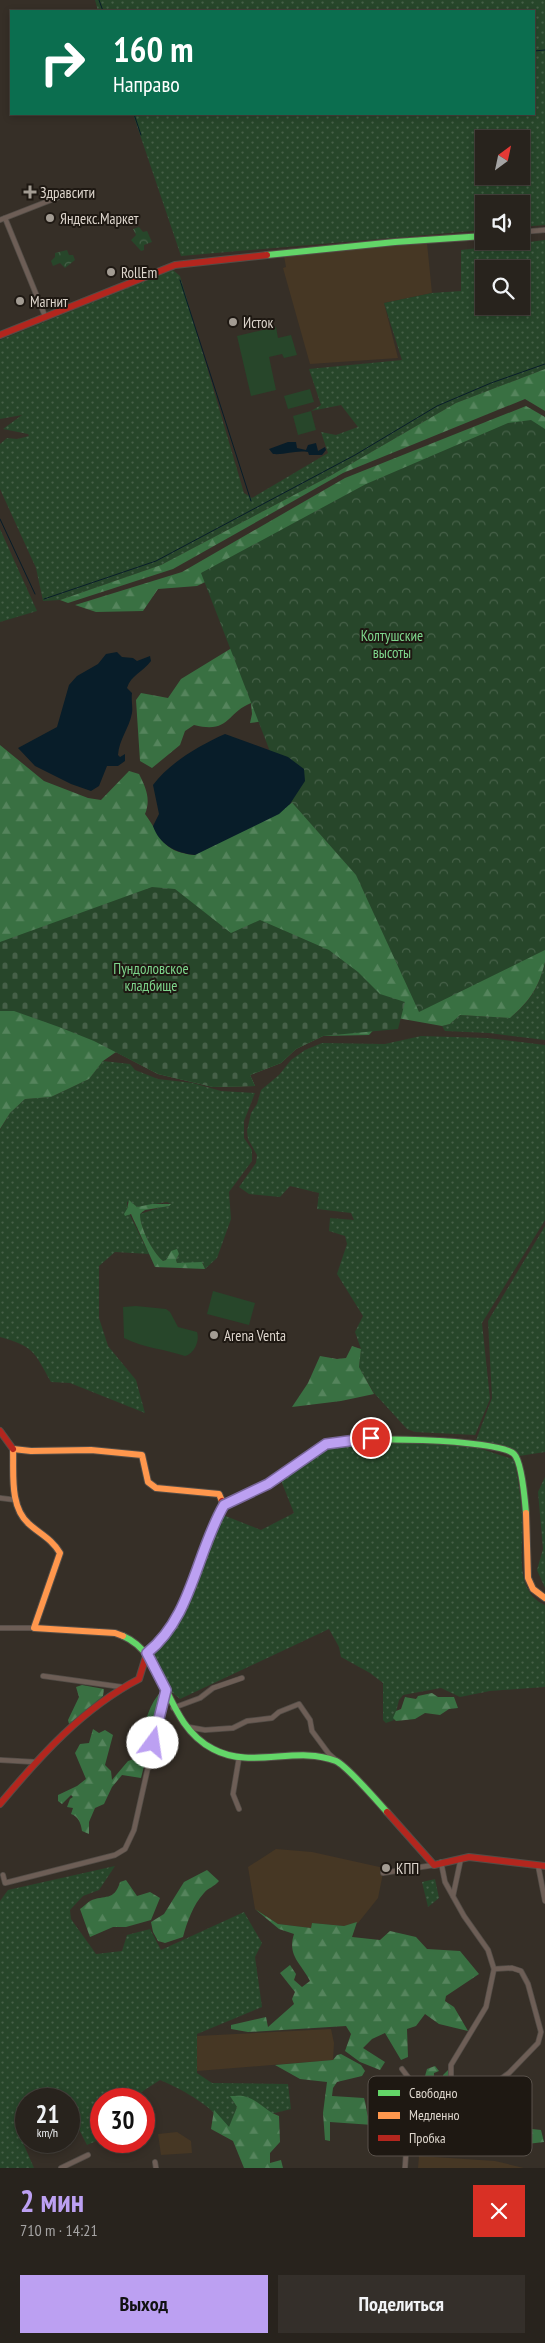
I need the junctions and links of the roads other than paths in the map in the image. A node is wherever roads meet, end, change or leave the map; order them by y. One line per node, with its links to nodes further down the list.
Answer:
1 (69, 193): 2 (street)
2 (2, 219): 6 (street)
3 (545, 230): 4 (street)
4 (530, 231)
5 (475, 237): 6 (street)
6 (45, 316): 7 (street)
7 (0, 334)
8 (0, 1431): 9 (street)
9 (13, 1449): 11 (street); 12 (street)
10 (0, 1498): 11 (street)
11 (16, 1500): 15 (street)
12 (224, 1505): 13 (street); 16 (street)
13 (545, 1598)
14 (0, 1628): 15 (street)
15 (34, 1628): 16 (street)
16 (147, 1653): 19 (street); 20 (street)
17 (43, 1676): 19 (street)
18 (242, 1678): 21 (street)
19 (123, 1687): 25 (street)
20 (166, 1690): 21 (street); 35 (street)
21 (174, 1708): 22 (street)
22 (186, 1727): 23 (street); 26 (street)
23 (239, 1758): 26 (street); 28 (street)
24 (0, 1760): 25 (street)
25 (35, 1762): 27 (street)
26 (338, 1762): 31 (street)
27 (0, 1804)
28 (239, 1809)
29 (462, 1857): 30 (street); 32 (street); 36 (street)
30 (442, 1862): 31 (street); 36 (street)
31 (434, 1865): 33 (street)
32 (541, 1865): 37 (street)
33 (383, 1873)
34 (4, 1875): 35 (street)
35 (2, 1883)
36 (453, 1896): 38 (street)
37 (545, 1900)
38 (494, 1969): 41 (street); 42 (street)
39 (402, 2069): 40 (street)
40 (407, 2076)
41 (451, 2076)
42 (504, 2076)
43 (88, 2155): 45 (street)
44 (156, 2162): 46 (street)
45 (60, 2168)
46 (156, 2168)

